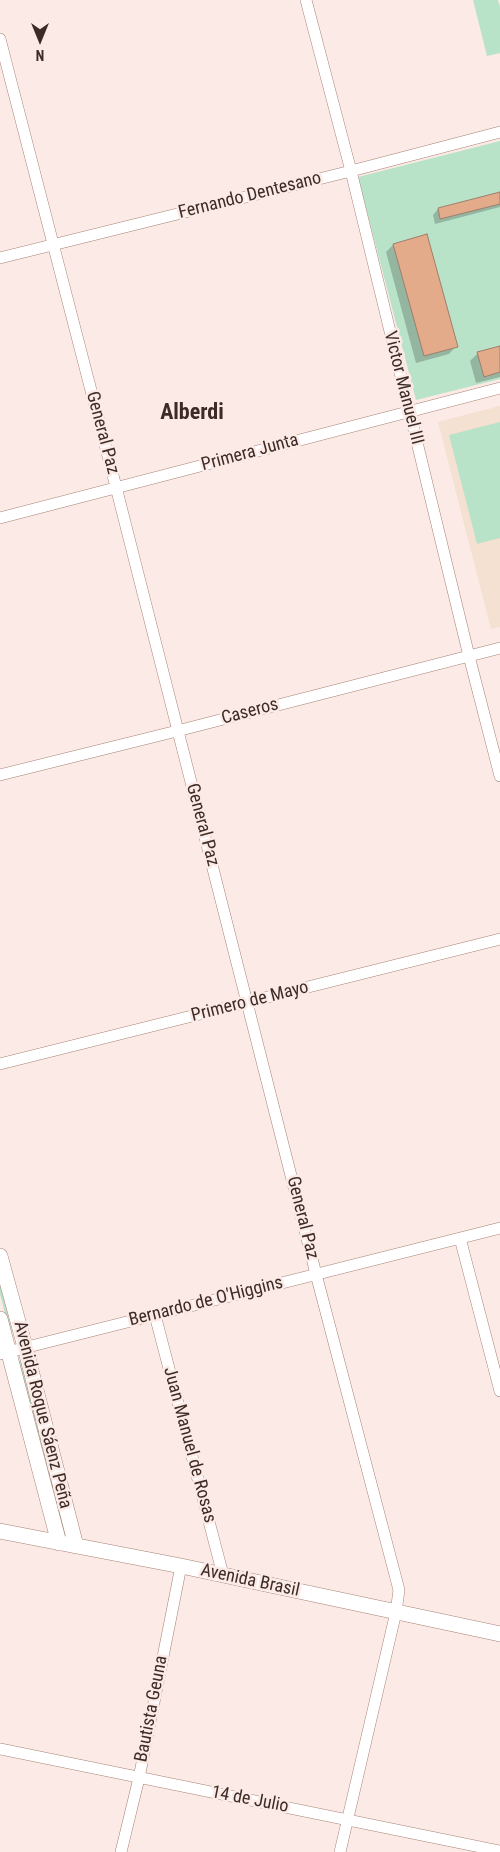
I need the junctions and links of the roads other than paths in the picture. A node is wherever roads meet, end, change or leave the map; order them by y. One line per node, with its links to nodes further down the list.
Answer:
1 (306, 0): 4 (street, Victor Manuel III)
2 (0, 39): 5 (street, General Paz)
3 (500, 132): 4 (street, Fernando Dentesano)
4 (351, 171): 5 (street, Fernando Dentesano); 8 (street, Victor Manuel III)
5 (53, 245): 6 (street, Fernando Dentesano); 9 (street, General Paz)
6 (0, 258)
7 (500, 388): 8 (street, Primera Junta)
8 (409, 412): 9 (street, Primera Junta); 12 (street, Victor Manuel III)
9 (116, 488): 10 (street, Primera Junta); 13 (street, General Paz)
10 (0, 518)
11 (500, 648): 12 (street, Caseros)
12 (469, 656): 13 (street, Caseros); 15 (street, Victor Manuel III)
13 (178, 731): 14 (street, Caseros); 17 (street, General Paz)
14 (0, 775)
15 (500, 776)
16 (500, 939): 17 (street, Primero de Mayo)
17 (248, 1003): 18 (street, Primero de Mayo); 22 (street, General Paz)
18 (0, 1064)
19 (500, 1228): 20 (street, Bernardo de O'Higgins)
20 (460, 1238): 22 (street, Bernardo de O'Higgins); 27 (street)
21 (1, 1262): 25 (street, Avenida Roque Sáenz Peña)
22 (316, 1274): 23 (street, Bernardo de O'Higgins); 33 (street, General Paz)
23 (155, 1315): 25 (street, Bernardo de O'Higgins); 32 (street, Juan Manuel de Rosas)
24 (0, 1319): 26 (street, Avenida Roque Sáenz Peña)
25 (26, 1347): 26 (street, Bernardo de O'Higgins); 30 (street, Avenida Roque Sáenz Peña)
26 (4, 1353): 29 (street, Avenida Roque Sáenz Peña)
27 (500, 1391)
28 (0, 1531): 29 (street, Avenida Brasil)
29 (59, 1543): 30 (street, Avenida Brasil)
30 (76, 1546): 31 (street, Avenida Brasil)
31 (181, 1566): 32 (street, Avenida Brasil); 36 (street, Bautista Geuna)
32 (223, 1575): 33 (street, Avenida Brasil)
33 (396, 1612): 34 (street, Avenida Brasil); 37 (street, General Paz)
34 (500, 1634)
35 (0, 1749): 36 (street, 14 de Julio)
36 (139, 1778): 37 (street, 14 de Julio); 39 (street, Bautista Geuna)
37 (346, 1820): 38 (street, 14 de Julio); 40 (street, General Paz)
38 (500, 1851)
39 (121, 1852)
40 (340, 1852)

